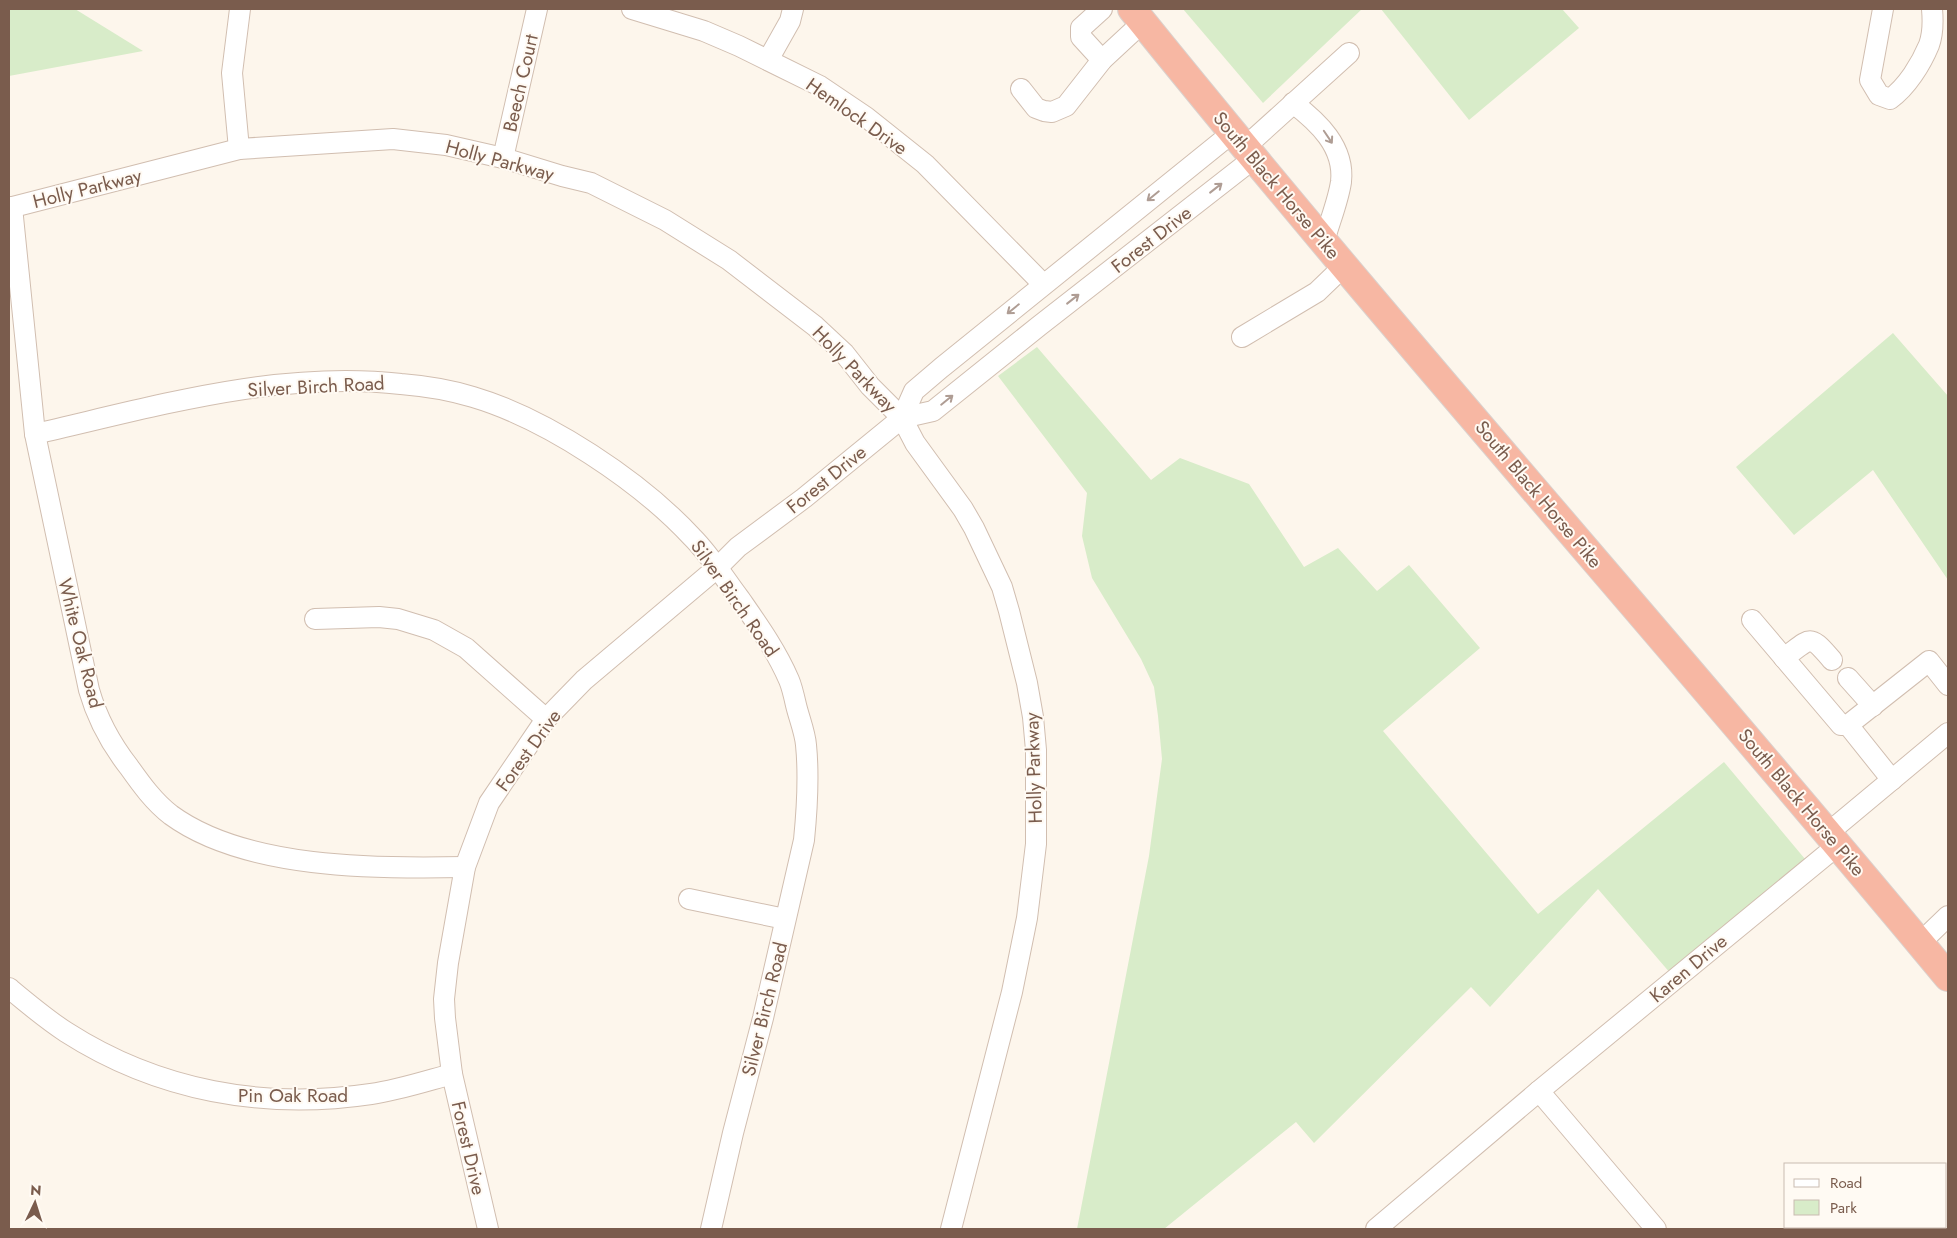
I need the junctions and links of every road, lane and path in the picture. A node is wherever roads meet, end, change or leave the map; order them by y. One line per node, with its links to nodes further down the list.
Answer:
1 (240, 9): 15 (street)
2 (537, 9): 16 (street, Beech Court)
3 (632, 9): 10 (street, Hemlock Drive)
4 (793, 9): 10 (street)
5 (1102, 9): 11 (street)
6 (1883, 9): 7 (street)
7 (1932, 9)
8 (1138, 16): 11 (street); 14 (highway, South Black Horse Pike)
9 (1349, 53): 13 (street)
10 (768, 60): 20 (street, Hemlock Drive)
11 (1102, 60): 12 (street)
12 (1021, 89)
13 (1293, 103): 14 (street); 18 (street, one-way to 18)
14 (1243, 146): 18 (highway, South Black Horse Pike); 20 (street, Forest Drive, one-way to 20); 22 (street, Forest Drive, one-way to 14)
15 (239, 149): 16 (street, Holly Parkway); 17 (street, Holly Parkway)
16 (503, 158): 22 (street, Holly Parkway)
17 (10, 207): 23 (street, White Oak Road)
18 (1324, 242): 19 (highway, South Black Horse Pike)
19 (1344, 266): 21 (street); 36 (highway, South Black Horse Pike)
20 (1043, 284): 22 (street, Forest Drive, one-way to 22)
21 (1242, 336)
22 (902, 418): 24 (street, Forest Drive); 48 (street, Holly Parkway)
23 (35, 434): 24 (street, Silver Birch Road); 37 (street, White Oak Road)
24 (718, 567): 32 (street, Forest Drive); 40 (street, Silver Birch Road)
25 (315, 619): 32 (street)
26 (1752, 620): 27 (street)
27 (1784, 658): 28 (street); 33 (street)
28 (1832, 660)
29 (1848, 678): 31 (street)
30 (1948, 685): 31 (street)
31 (1872, 706): 33 (street)
32 (546, 719): 37 (street, Forest Drive)
33 (1848, 725): 35 (street)
34 (1948, 733): 35 (street, Karen Drive)
35 (1892, 780): 36 (street, Karen Drive)
36 (1833, 839): 41 (highway, South Black Horse Pike); 45 (street, Karen Drive)
37 (465, 867): 44 (street, Forest Drive)
38 (690, 899): 40 (street)
39 (1948, 916): 41 (street)
40 (785, 919): 47 (street, Silver Birch Road)
41 (1920, 943): 42 (highway, South Black Horse Pike)
42 (1948, 977)
43 (9, 988): 44 (street, Pin Oak Road)
44 (452, 1074): 46 (street, Forest Drive)
45 (1539, 1091): 49 (street, Karen Drive); 50 (street)
46 (488, 1229)
47 (711, 1229)
48 (951, 1229)
49 (1376, 1229)
50 (1656, 1229)

